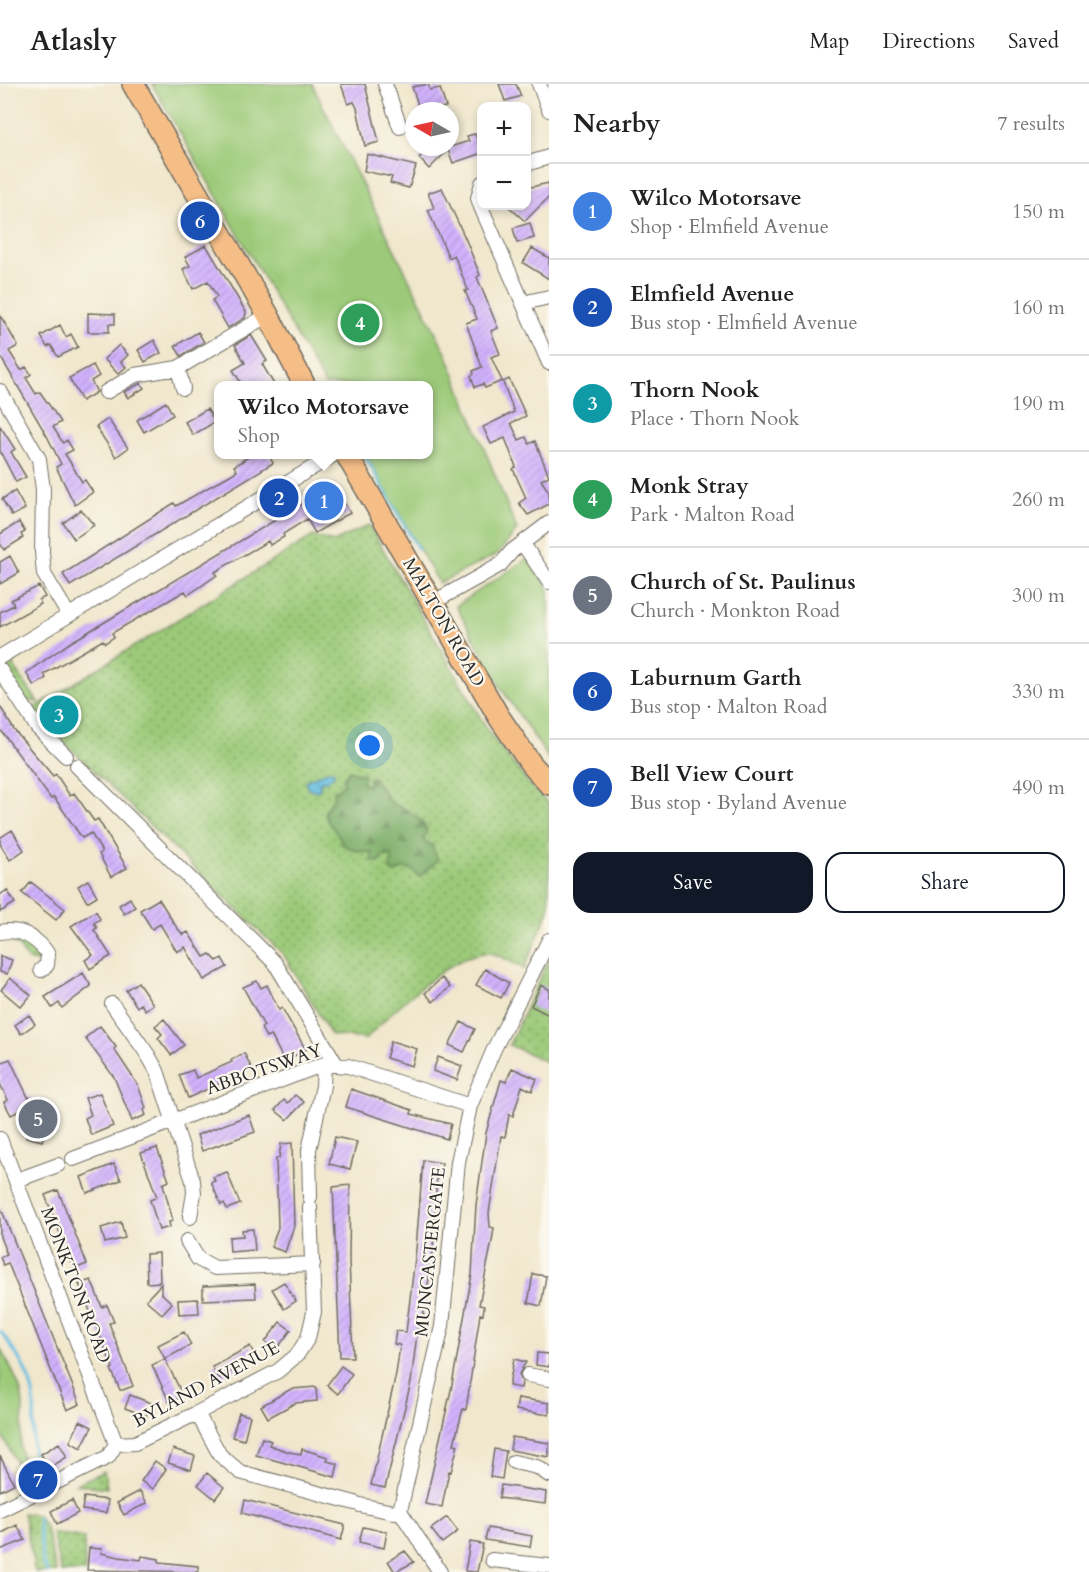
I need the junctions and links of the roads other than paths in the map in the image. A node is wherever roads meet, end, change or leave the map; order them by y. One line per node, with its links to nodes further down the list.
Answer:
1 (133, 84): 11 (main road)
2 (385, 84): 5 (street)
3 (540, 84): 4 (street)
4 (549, 110)
5 (400, 127)
6 (549, 157): 7 (street)
7 (531, 162)
8 (483, 210): 10 (street)
9 (549, 297): 10 (street)
10 (523, 303): 12 (street)
11 (268, 315): 13 (street); 14 (main road)
12 (549, 363)
13 (178, 368): 15 (street); 17 (street)
14 (302, 381)
15 (183, 388)
16 (0, 391): 24 (street)
17 (106, 392)
18 (327, 459): 24 (street)
19 (349, 459): 23 (main road, MALTON ROAD)
20 (549, 523): 21 (street)
21 (523, 544): 22 (street); 23 (street)
22 (549, 582)
23 (432, 603): 29 (main road, MALTON ROAD)
24 (68, 614): 25 (street)
25 (0, 657)
26 (0, 670): 27 (street)
27 (66, 756)
28 (77, 766): 34 (street)
29 (549, 784)
30 (0, 932): 32 (street)
31 (549, 940): 35 (street, MUNCASTERGATE)
32 (41, 970)
33 (112, 1004): 36 (street)
34 (330, 1064): 35 (street, ABBOTSWAY); 36 (street, ABBOTSWAY); 43 (street, BYLAND AVENUE)
35 (470, 1106): 51 (street, MUNCASTERGATE)
36 (174, 1120): 38 (street, ABBOTSWAY); 41 (street)
37 (0, 1139): 40 (street, MONKTON ROAD)
38 (73, 1159)
39 (58, 1165): 40 (street)
40 (17, 1180): 47 (street, MONKTON ROAD)
41 (190, 1217)
42 (187, 1241): 43 (street)
43 (313, 1264): 46 (street, BYLAND AVENUE)
44 (528, 1375): 45 (street)
45 (549, 1378)
46 (197, 1413): 47 (street, BYLAND AVENUE); 51 (street)
47 (116, 1444): 50 (street, BYLAND AVENUE)
48 (514, 1462): 49 (street)
49 (549, 1476)
50 (0, 1510)
51 (400, 1511): 54 (street)
52 (492, 1560): 53 (street)
53 (549, 1570)
54 (440, 1572)

